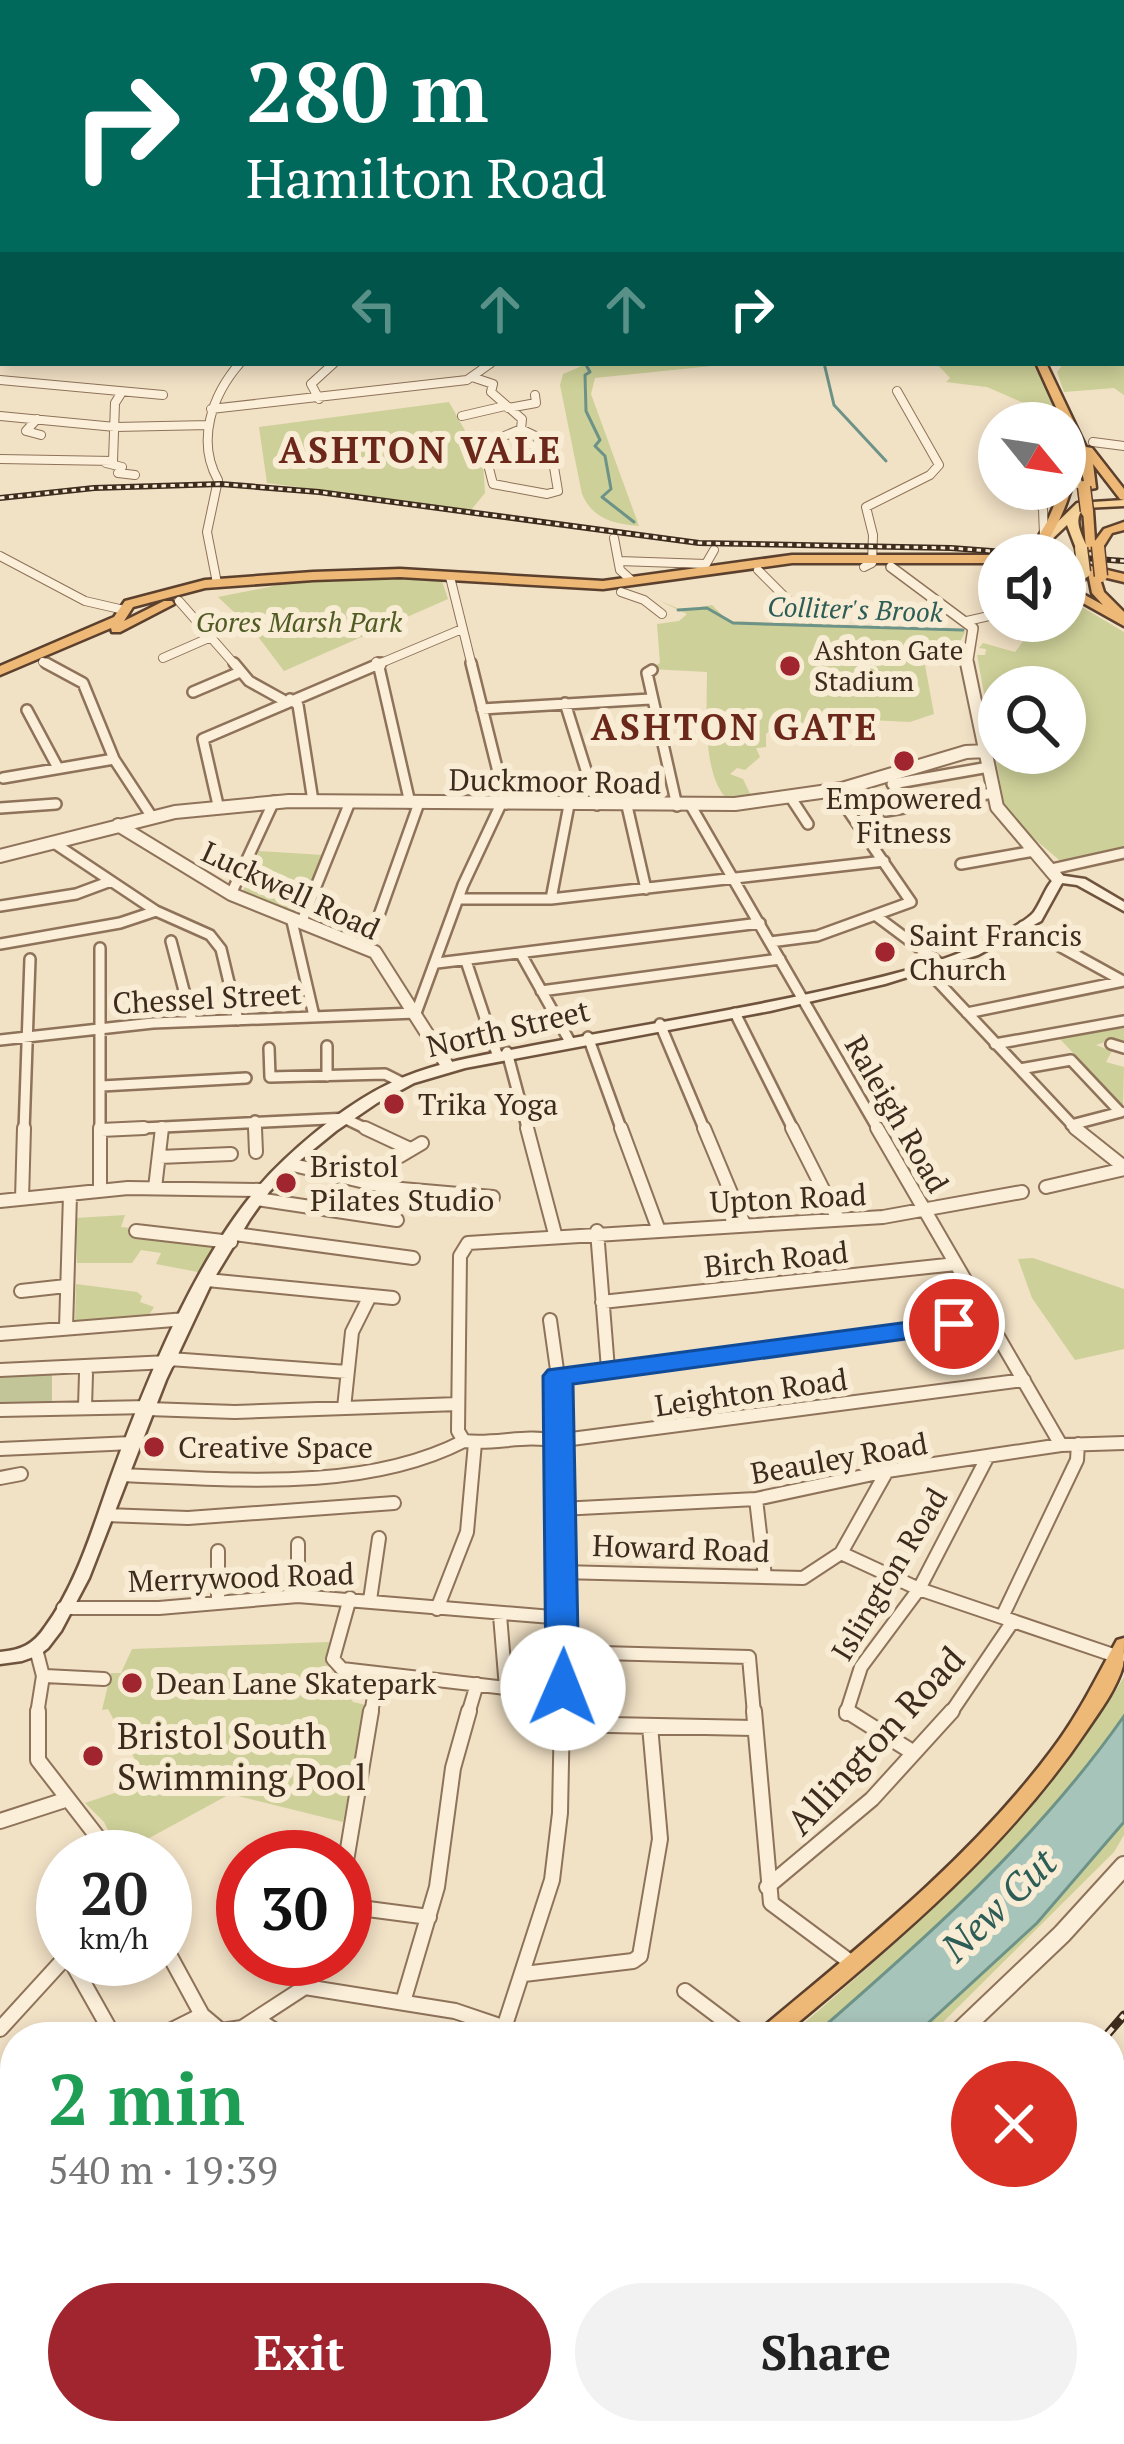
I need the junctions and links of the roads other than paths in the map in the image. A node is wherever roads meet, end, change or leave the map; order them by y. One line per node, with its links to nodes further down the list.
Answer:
1 (237, 366): 14 (street)
2 (331, 366): 11 (street)
3 (488, 366): 5 (street)
4 (1044, 367): 12 (highway)
5 (475, 378): 11 (street); 13 (street)
6 (0, 380): 8 (street)
7 (897, 391): 39 (street)
8 (122, 392): 9 (street); 19 (street)
9 (163, 395)
10 (535, 395): 13 (street)
11 (319, 399): 14 (street)
12 (1060, 402)
13 (507, 407): 16 (street); 20 (street)
14 (211, 410): 18 (street)
15 (0, 416): 17 (street)
16 (462, 416)
17 (37, 419): 19 (street); 21 (street)
18 (209, 424): 19 (street); 42 (street)
19 (115, 427): 28 (street)
20 (521, 428): 23 (street); 23 (street)
21 (41, 436)
22 (519, 441): 23 (street)
23 (543, 446)
24 (1124, 446): 26 (street)
25 (1086, 450): 30 (highway)
26 (1086, 452)
27 (0, 459): 28 (street)
28 (105, 463): 29 (street)
29 (135, 475)
30 (1124, 502): 32 (main road)
31 (1086, 503): 32 (highway, bridge)
32 (1088, 508): 34 (main road); 36 (highway); 36 (main road)
33 (1124, 526): 36 (highway)
34 (1054, 534)
35 (614, 538): 50 (street)
36 (1090, 547): 46 (highway, bridge)
37 (714, 550): 50 (street)
38 (0, 556): 56 (street)
39 (867, 559): 40 (highway); 44 (highway); 45 (highway)
40 (978, 563)
41 (978, 566): 45 (highway)
42 (209, 567): 51 (street); 52 (street)
43 (1086, 569): 49 (highway)
44 (752, 570): 50 (highway); 54 (street)
45 (915, 573): 60 (street)
46 (1093, 574): 48 (main road); 59 (highway)
47 (444, 576): 50 (highway); 52 (highway); 61 (street)
48 (1086, 577)
49 (1124, 578)
50 (626, 584): 57 (street)
51 (198, 585): 52 (highway); 56 (highway)
52 (217, 586): 53 (highway)
53 (179, 601): 56 (highway); 62 (street)
54 (789, 601)
55 (1086, 602): 59 (highway)
56 (136, 608): 64 (highway); 67 (highway)
57 (662, 614)
58 (978, 618): 60 (street)
59 (1124, 618)
60 (967, 621): 76 (street)
61 (462, 628): 65 (street); 74 (street)
62 (211, 637): 63 (street); 68 (street)
63 (163, 658)
64 (44, 662): 69 (highway); 78 (street)
65 (376, 662): 71 (street); 89 (street)
66 (652, 670): 72 (street, Raleigh Road)
67 (0, 671)
68 (240, 672): 70 (street); 71 (street)
69 (0, 682)
70 (193, 692)
71 (288, 700): 87 (street); 92 (street)
72 (650, 700): 73 (street); 96 (street, Raleigh Road)
73 (565, 703): 74 (street); 94 (street)
74 (482, 709): 91 (street)
75 (27, 710): 79 (street)
76 (978, 715)
77 (978, 751): 83 (street, Duckmoor Road)
78 (114, 759): 79 (street); 100 (street)
79 (58, 769): 82 (street)
80 (978, 769): 97 (street)
81 (990, 774): 84 (street)
82 (1, 775): 98 (street)
83 (834, 790): 85 (street, Duckmoor Road); 107 (street)
84 (993, 793): 97 (street); 104 (street)
85 (790, 798): 96 (street, Duckmoor Road); 101 (street)
86 (274, 801): 87 (street, Duckmoor Road); 92 (street, Duckmoor Road); 113 (street)
87 (313, 801): 88 (street, Duckmoor Road)
88 (350, 802): 89 (street, Duckmoor Road); 120 (street)
89 (415, 803): 91 (street, Duckmoor Road); 126 (street)
90 (56, 804): 98 (street)
91 (503, 804): 93 (street, Duckmoor Road); 114 (street)
92 (218, 805): 100 (street, Duckmoor Road)
93 (569, 805): 94 (street, Duckmoor Road); 115 (street)
94 (597, 806): 95 (street, Duckmoor Road)
95 (627, 806): 96 (street, Duckmoor Road); 112 (street)
96 (684, 806): 110 (street, Raleigh Road)
97 (911, 806): 99 (street)
98 (6, 807)
99 (886, 811)
100 (152, 817): 102 (street, Duckmoor Road)
101 (808, 824)
102 (118, 825): 103 (street); 113 (street, Luckwell Road)
103 (54, 844): 106 (street); 111 (street)
104 (1034, 850): 108 (street); 109 (street)
105 (1124, 854): 109 (street)
106 (0, 856)
107 (884, 861): 110 (street); 119 (street)
108 (961, 865)
109 (1055, 874): 117 (main road); 122 (main road, North Street)
110 (735, 880): 112 (street); 121 (street, Raleigh Road)
111 (111, 881): 116 (street); 118 (street)
112 (646, 889): 115 (street)
113 (231, 894): 120 (street, Luckwell Road)
114 (458, 899): 115 (street); 132 (street)
115 (551, 899)
116 (0, 906)
117 (1123, 906)
118 (156, 911): 125 (street); 141 (street)
119 (875, 915): 124 (street); 133 (street)
120 (297, 919): 126 (street, Luckwell Road); 140 (street)
121 (760, 923): 124 (street, Raleigh Road); 128 (street)
122 (1023, 926): 133 (main road, North Street); 134 (street)
123 (171, 940): 142 (street)
124 (770, 942): 130 (street, Raleigh Road)
125 (0, 944)
126 (368, 946): 137 (street, Luckwell Road)
127 (100, 948): 145 (street)
128 (520, 954): 131 (street); 135 (street)
129 (30, 958): 146 (street)
130 (780, 959): 135 (street); 136 (street, Raleigh Road)
131 (466, 961): 132 (street); 155 (street)
132 (436, 962): 137 (street)
133 (934, 968): 136 (main road, North Street); 139 (street)
134 (1124, 981): 139 (street)
135 (541, 991): 149 (street)
136 (806, 1002): 138 (main road, North Street); 183 (street, Raleigh Road)
137 (416, 1013): 140 (street, Chessel Street); 156 (street, Luckwell Road)
138 (735, 1013): 144 (main road, North Street); 185 (street)
139 (967, 1013): 150 (street)
140 (314, 1016): 141 (street, Chessel Street)
141 (238, 1020): 142 (street, Chessel Street)
142 (192, 1021): 145 (street, Chessel Street)
143 (1124, 1021): 150 (street)
144 (660, 1024): 147 (main road, North Street); 186 (street)
145 (101, 1028): 146 (street, Chessel Street); 161 (street)
146 (28, 1037): 148 (street, Chessel Street); 181 (street)
147 (588, 1037): 149 (main road, North Street); 187 (street)
148 (0, 1040)
149 (569, 1040): 155 (main road, North Street)
150 (995, 1044): 157 (street)
151 (1111, 1044): 154 (street)
152 (327, 1046): 158 (street)
153 (269, 1048): 158 (street)
154 (1124, 1048)
155 (502, 1053): 156 (main road, North Street); 190 (street)
156 (447, 1064): 160 (main road, North Street)
157 (1020, 1070): 162 (street); 165 (street)
158 (326, 1076): 160 (street)
159 (246, 1078): 161 (street)
160 (403, 1083): 163 (main road, North Street)
161 (101, 1086): 167 (street)
162 (1122, 1111): 165 (street)
163 (349, 1119): 164 (street); 168 (street); 172 (main road, North Street)
164 (255, 1121): 166 (street); 169 (street)
165 (1071, 1125): 173 (street)
166 (163, 1126): 167 (street); 171 (street)
167 (101, 1130): 176 (street)
168 (411, 1149)
169 (256, 1152)
170 (231, 1154): 171 (street)
171 (159, 1156): 175 (street)
172 (289, 1164): 178 (main road, North Street); 180 (street)
173 (1124, 1168): 174 (street)
174 (1046, 1187)
175 (155, 1188): 176 (street); 178 (street)
176 (100, 1191): 179 (street)
177 (1022, 1192): 183 (street, Upton Road)
178 (260, 1194): 184 (street); 191 (main road, North Street)
179 (70, 1195): 181 (street); 195 (street)
180 (493, 1197)
181 (22, 1199): 182 (street)
182 (0, 1201)
183 (925, 1211): 185 (street, Upton Road); 193 (street, Raleigh Road)
184 (397, 1220)
185 (838, 1220): 186 (street, Upton Road)
186 (744, 1224): 187 (street, Upton Road)
187 (658, 1228): 189 (street, Upton Road)
188 (136, 1231): 191 (street)
189 (597, 1232): 190 (street, Upton Road); 199 (street)
190 (555, 1234): 212 (street, Upton Road)
191 (233, 1238): 192 (street); 194 (main road, North Street)
192 (412, 1258)
193 (956, 1264): 199 (street, Birch Road); 202 (street, Raleigh Road)
194 (207, 1280): 197 (street); 200 (main road, North Street)
195 (66, 1286): 196 (street); 203 (street)
196 (20, 1291)
197 (369, 1298): 198 (street); 208 (street)
198 (393, 1298)
199 (602, 1302): 206 (street)
200 (189, 1319): 203 (street); 205 (main road, North Street)
201 (550, 1320): 210 (street)
202 (990, 1320): 206 (street); 211 (street, Raleigh Road)
203 (65, 1328): 204 (street)
204 (0, 1334)
205 (170, 1361): 207 (street); 208 (street); 214 (main road, North Street)
206 (608, 1369): 210 (street)
207 (0, 1370)
208 (346, 1372): 215 (street)
209 (86, 1374): 213 (street)
210 (558, 1376): 217 (street)
211 (1024, 1380): 217 (street, Leighton Road); 222 (street, Raleigh Road)
212 (458, 1404): 215 (street); 218 (street)
213 (85, 1407): 214 (street); 216 (street)
214 (149, 1408): 215 (street); 219 (main road, North Street)
215 (344, 1408)
216 (0, 1410)
217 (556, 1441): 218 (street, Leighton Road); 231 (street)
218 (470, 1442): 227 (street, Leighton Road); 245 (street)
219 (132, 1443): 223 (street); 227 (main road, North Street)
220 (1124, 1443): 221 (street, Beauley Road)
221 (1078, 1444): 222 (street, Beauley Road); 248 (street, Allington Road)
222 (1061, 1445): 224 (street, Beauley Road)
223 (0, 1449)
224 (988, 1457): 225 (street, Beauley Road); 239 (street, Islington Road)
225 (887, 1471): 229 (street, Beauley Road); 236 (street)
226 (21, 1474): 228 (street)
227 (120, 1474): 232 (main road, North Street)
228 (0, 1478)
229 (756, 1499): 231 (street, Beauley Road); 238 (street)
230 (394, 1502): 232 (street)
231 (560, 1509): 237 (street)
232 (105, 1515): 244 (main road, North Street)
233 (379, 1538): 242 (street)
234 (298, 1544): 240 (street)
235 (218, 1551): 243 (street)
236 (841, 1553): 238 (street, Howard Road); 239 (street)
237 (560, 1572): 238 (street, Howard Road); 247 (street)
238 (765, 1577)
239 (919, 1589): 248 (street); 260 (street, Islington Road)
240 (298, 1596): 241 (street, Merrywood Road); 243 (street, Merrywood Road)
241 (350, 1598): 242 (street, Merrywood Road); 255 (street)
242 (370, 1600): 245 (street, Merrywood Road)
243 (218, 1603): 244 (street, Merrywood Road)
244 (63, 1608): 249 (main road, North Street)
245 (436, 1609): 246 (street, Merrywood Road)
246 (500, 1615): 247 (street, Merrywood Road); 255 (street)
247 (564, 1618): 251 (street)
248 (1008, 1619): 250 (street); 260 (street, Allington Road)
249 (36, 1649): 252 (main road); 253 (street)
250 (1122, 1651): 269 (highway)
251 (564, 1652): 257 (street); 259 (street)
252 (0, 1658)
253 (45, 1676): 254 (street); 261 (street)
254 (104, 1678)
255 (477, 1684): 268 (street)
256 (373, 1702): 264 (street)
257 (562, 1724): 258 (street); 270 (street)
258 (650, 1726): 259 (street); 270 (street)
259 (753, 1728): 266 (street)
260 (914, 1754): 266 (street, Allington Road)
261 (68, 1799): 262 (street); 263 (street)
262 (0, 1821)
263 (98, 1830)
264 (351, 1830)
265 (1124, 1866): 289 (street)
266 (767, 1887): 269 (street)
267 (372, 1910): 268 (street)
268 (428, 1917): 275 (street)
269 (854, 1964): 288 (highway)
270 (524, 1974): 286 (street)
271 (41, 1986): 279 (street)
272 (83, 1986): 280 (street)
273 (186, 1986): 276 (street)
274 (685, 1991): 287 (street)
275 (403, 2002): 277 (street); 278 (street)
276 (202, 2015): 281 (street); 282 (street)
277 (256, 2019): 283 (street); 284 (street)
278 (481, 2021): 285 (street)
279 (7, 2022)
280 (105, 2022)
281 (188, 2022)
282 (209, 2022)
283 (251, 2022)
284 (261, 2022)
285 (484, 2022)
286 (506, 2022)
287 (726, 2022)
288 (784, 2022)
289 (970, 2022)

